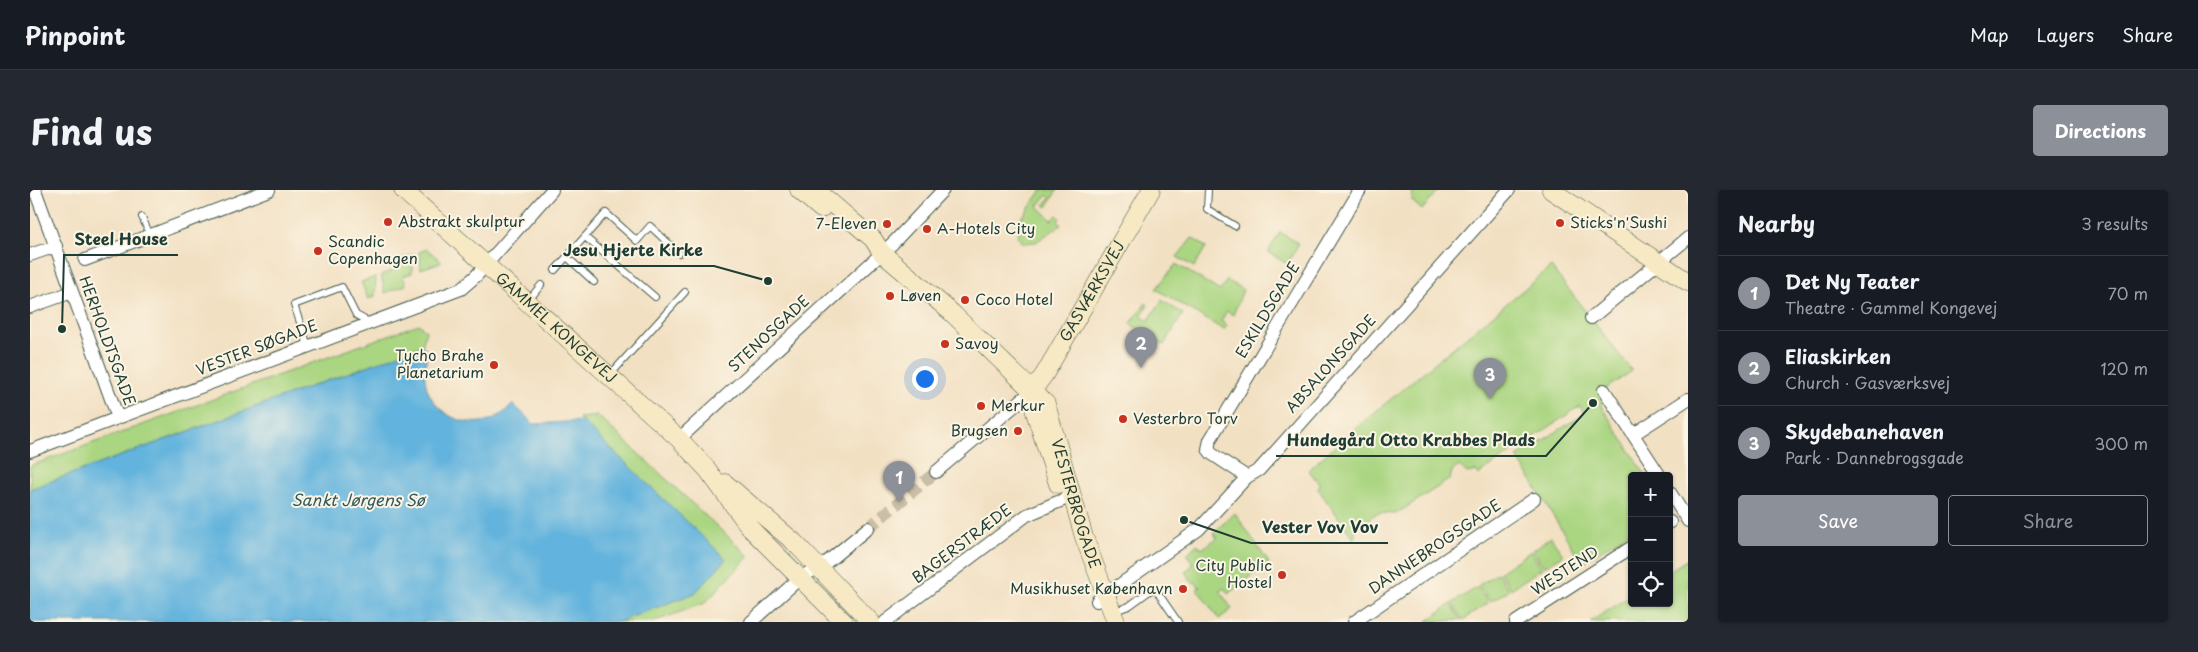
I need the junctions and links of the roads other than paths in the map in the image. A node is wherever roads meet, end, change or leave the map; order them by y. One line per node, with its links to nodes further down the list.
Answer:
1 (35, 190): 18 (street, HERHOLDTSGADE)
2 (269, 190): 15 (street)
3 (403, 190): 24 (street, GAMMEL KONGEVEJ)
4 (552, 190): 24 (street, VESTER SØGADE)
5 (800, 190): 20 (street)
6 (816, 190): 20 (street)
7 (943, 190): 20 (street, STENOSGADE)
8 (1151, 190): 40 (street, GASVÆRKSVEJ)
9 (1208, 190): 14 (lane)
10 (1360, 190): 49 (street, ESKILDSGADE)
11 (1508, 190): 49 (street, ABSALONSGADE)
12 (1551, 190): 25 (street)
13 (142, 217): 15 (lane)
14 (1235, 226)
15 (150, 235): 23 (street)
16 (585, 237): 19 (lane); 22 (lane); 32 (lane)
17 (1688, 238): 25 (street)
18 (56, 246): 21 (street); 30 (street, HERHOLDTSGADE)
19 (679, 253)
20 (882, 253): 40 (street); 44 (street, STENOSGADE)
21 (30, 255)
22 (567, 257): 26 (lane); 27 (lane)
23 (85, 260)
24 (487, 264): 33 (street, GAMMEL KONGEVEJ); 36 (street, VESTER SØGADE)
25 (1660, 264): 28 (street); 35 (street)
26 (555, 270)
27 (594, 282)
28 (1688, 282)
29 (541, 285): 33 (lane)
30 (72, 292): 34 (street); 42 (street, HERHOLDTSGADE)
31 (686, 292): 38 (lane)
32 (655, 297)
33 (528, 301): 38 (street, GAMMEL KONGEVEJ)
34 (30, 307)
35 (1591, 318)
36 (370, 323): 37 (street, VESTER SØGADE); 37 (lane)
37 (308, 346): 42 (street, VESTER SØGADE)
38 (610, 375): 44 (street, GAMMEL KONGEVEJ)
39 (1604, 390): 43 (street)
40 (1031, 392): 47 (street); 50 (street, VESTERBROGADE)
41 (1688, 399): 43 (street)
42 (118, 418): 45 (street, VESTER SØGADE)
43 (1634, 434): 48 (street)
44 (679, 439): 46 (street, GAMMEL KONGEVEJ)
45 (30, 451)
46 (707, 468): 56 (street, GAMMEL KONGEVEJ); 57 (street, GAMMEL KONGEVEJ)
47 (936, 472)
48 (1658, 472)
49 (1247, 477): 58 (street, ABSALONSGADE)
50 (1067, 494): 58 (street, VESTERBROGADE); 62 (street, BAGERSTRÆDE)
51 (1673, 497): 53 (street)
52 (1534, 499): 64 (street, DANNEBROGSGADE)
53 (1688, 521)
54 (868, 528): 56 (street)
55 (1628, 549): 65 (street, WESTEND)
56 (818, 567): 57 (street); 61 (street, GAMMEL KONGEVEJ)
57 (800, 578): 59 (street); 60 (street, GAMMEL KONGEVEJ)
58 (1107, 611): 63 (lane)
59 (751, 622)
60 (844, 622)
61 (871, 622)
62 (885, 622)
63 (1178, 622)
64 (1354, 622)
65 (1516, 622)

